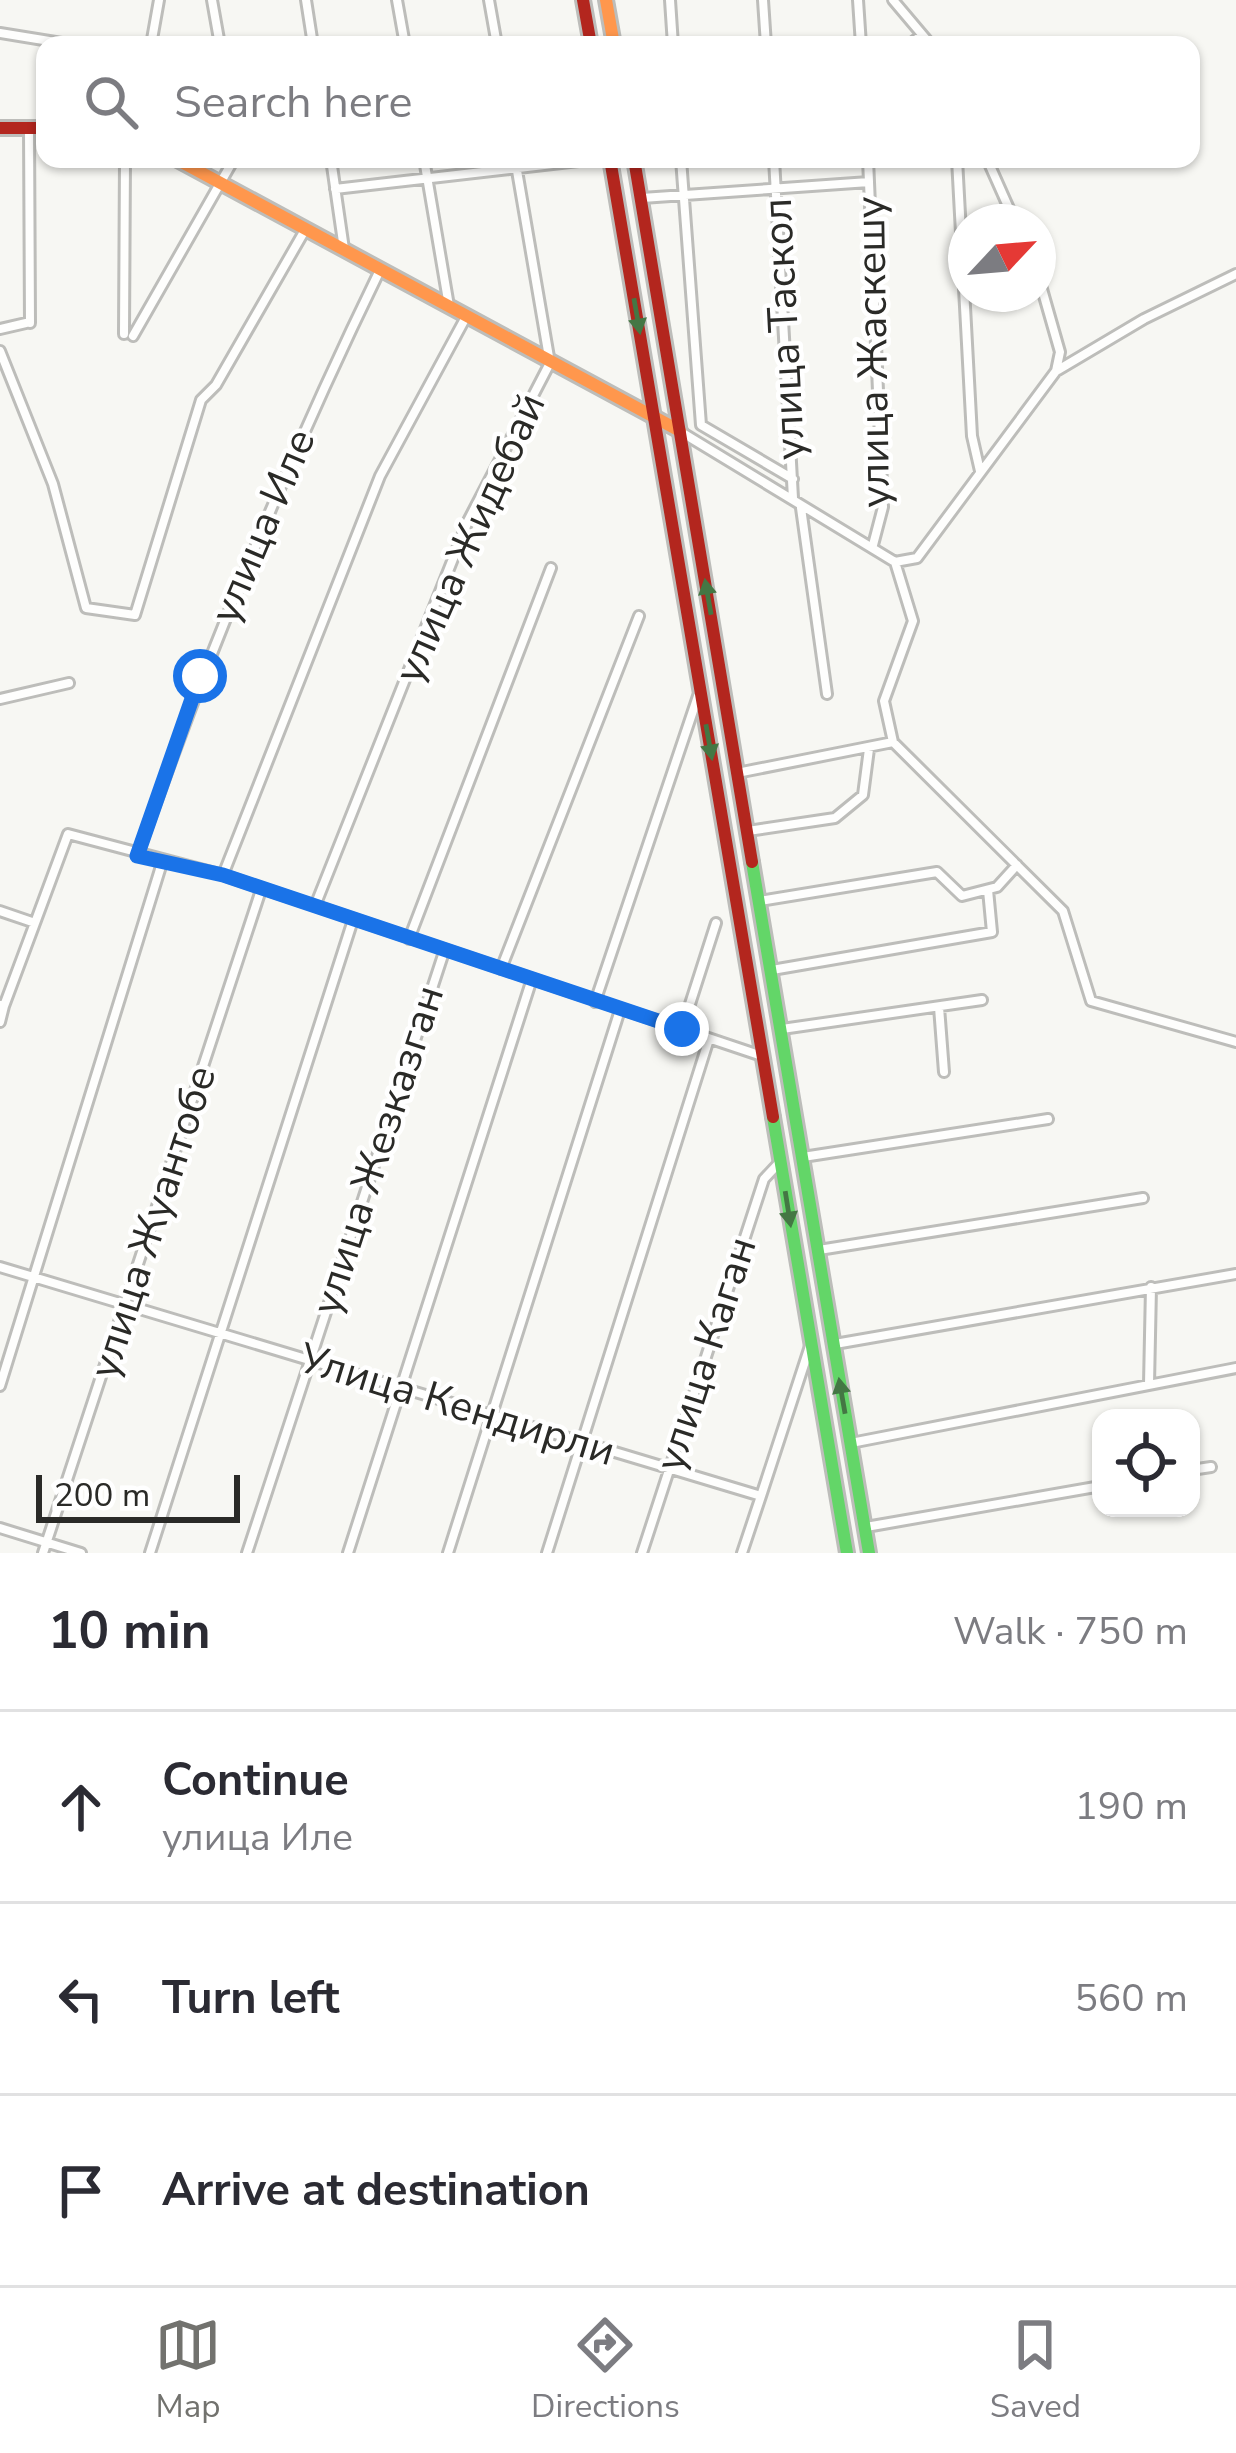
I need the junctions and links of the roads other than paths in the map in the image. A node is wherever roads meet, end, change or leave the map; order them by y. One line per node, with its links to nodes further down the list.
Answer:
1 (159, 0): 14 (street)
2 (212, 0): 15 (street)
3 (306, 0): 16 (street)
4 (398, 0): 17 (street)
5 (489, 0): 18 (street)
6 (583, 0): 19 (main road)
7 (606, 0): 20 (main road)
8 (670, 0): 21 (street)
9 (763, 0): 22 (street)
10 (858, 0): 23 (street)
11 (893, 0): 13 (street)
12 (0, 33): 24 (street)
13 (922, 35)
14 (153, 36)
15 (218, 36)
16 (312, 36)
17 (404, 36)
18 (495, 36)
19 (589, 36)
20 (612, 36)
21 (673, 36)
22 (765, 36)
23 (860, 36)
24 (36, 39)
25 (0, 128): 26 (main road)
26 (29, 128): 27 (main road); 59 (street)
27 (36, 128)
28 (125, 168): 44 (street)
29 (192, 168): 44 (main road)
30 (229, 168): 44 (street)
31 (332, 168): 45 (street)
32 (426, 168): 42 (street)
33 (494, 168): 42 (street)
34 (517, 168): 61 (street, улица Жидебай)
35 (612, 168): 53 (main road)
36 (635, 168): 48 (main road)
37 (682, 168): 47 (street)
38 (775, 168): 46 (street, улица Таскол)
39 (868, 168): 43 (street, улица Жаскешу)
40 (958, 168): 65 (street)
41 (991, 168): 49 (street)
42 (428, 180): 45 (street); 56 (street)
43 (869, 182): 46 (street); 70 (street, улица Жаскешу)
44 (220, 183): 50 (main road)
45 (335, 189): 51 (street)
46 (776, 190): 47 (street); 66 (street, улица Таскол)
47 (683, 194): 48 (street); 66 (street)
48 (640, 198): 52 (main road)
49 (1007, 204)
50 (305, 230): 51 (main road); 60 (street)
51 (345, 250): 54 (main road)
52 (651, 264): 53 (main road); 64 (main road)
53 (628, 267): 63 (main road, one-way to 63)
54 (380, 270): 56 (main road); 82 (street, улица Иле)
55 (1236, 274): 62 (street)
56 (449, 308): 58 (main road)
57 (1049, 312): 62 (street)
58 (466, 317): 61 (main road); 85 (street)
59 (0, 329)
60 (0, 351)
61 (550, 363): 63 (main road); 89 (street, улица Жидебай)
62 (1057, 371): 65 (street)
63 (655, 421): 64 (main road); 68 (main road)
64 (680, 431): 67 (main road); 69 (street)
65 (980, 473): 71 (street)
66 (794, 479): 69 (street, улица Таскол)
67 (690, 492): 68 (main road); 80 (main road, one-way to 67)
68 (667, 495): 75 (main road)
69 (797, 503): 70 (street); 76 (street, улица Таскол)
70 (873, 545): 71 (street)
71 (895, 562): 78 (street)
72 (551, 568): 94 (street, улица Жезказган)
73 (639, 616): 96 (street)
74 (69, 683): 77 (street)
75 (700, 689): 100 (street); 109 (main road, one-way to 109)
76 (827, 694)
77 (0, 699)
78 (893, 742): 79 (street); 84 (street)
79 (869, 749): 80 (street); 81 (street)
80 (737, 773): 81 (main road)
81 (747, 831): 88 (main road)
82 (137, 856): 83 (street); 92 (street)
83 (162, 863): 85 (street); 118 (street)
84 (1017, 866): 87 (street); 108 (street)
85 (223, 875): 86 (street)
86 (261, 890): 89 (street); 120 (street, улица Жуантобе)
87 (988, 890): 88 (street); 97 (street)
88 (759, 901): 97 (main road)
89 (315, 906): 91 (street)
90 (0, 911): 92 (street)
91 (353, 920): 94 (street); 121 (street)
92 (35, 923): 101 (street)
93 (716, 923): 105 (street)
94 (409, 939): 95 (street)
95 (444, 952): 96 (street); 124 (street, улица Жезказган)
96 (501, 969): 98 (street)
97 (770, 970): 106 (main road)
98 (532, 982): 100 (street); 127 (street)
99 (982, 1000): 102 (street)
100 (595, 1002): 103 (street)
101 (2, 1005): 104 (street)
102 (939, 1007): 106 (street); 110 (street)
103 (620, 1010): 105 (street); 129 (street)
104 (0, 1022)
105 (682, 1029): 107 (street)
106 (780, 1030): 112 (main road)
107 (709, 1038): 109 (street); 130 (street, Улица Кендирли)
108 (1236, 1042)
109 (762, 1056): 113 (main road)
110 (944, 1072)
111 (1048, 1119): 112 (street)
112 (802, 1158): 115 (main road)
113 (780, 1162): 123 (main road, one-way to 123); 134 (street, улица Каган)
114 (1143, 1198): 115 (street)
115 (818, 1250): 122 (main road)
116 (0, 1267): 118 (street, Улица Кендирли)
117 (1236, 1274): 119 (street)
118 (34, 1278): 120 (street, Улица Кендирли); 128 (street)
119 (1151, 1287): 122 (street); 126 (street)
120 (127, 1304): 121 (street, Улица Кендирли); 139 (street, улица Жуантобе)
121 (218, 1332): 124 (street, Улица Кендирли); 141 (street)
122 (833, 1344): 131 (main road, one-way to 122)
123 (810, 1345): 136 (street); 148 (main road)
124 (309, 1359): 127 (street, Улица Кендирли); 142 (street, улица Жезказган)
125 (1236, 1368): 126 (street)
126 (1149, 1384): 131 (street)
127 (403, 1385): 129 (street, Улица Кендирли); 143 (street)
128 (0, 1386)
129 (488, 1414): 130 (street, Улица Кендирли); 144 (street)
130 (579, 1442): 134 (street, Улица Кендирли); 145 (street, Улица Кендирли)
131 (850, 1443): 137 (main road)
132 (1211, 1466): 133 (street)
133 (1200, 1468)
134 (667, 1470): 136 (street, Улица Кендирли); 146 (street, улица Каган)
135 (1092, 1488): 137 (street)
136 (761, 1496): 147 (street)
137 (864, 1527): 149 (main road)
138 (0, 1528): 139 (street)
139 (45, 1548): 140 (street)
140 (81, 1553)
141 (150, 1553)
142 (247, 1553)
143 (348, 1553)
144 (448, 1553)
145 (547, 1553)
146 (642, 1553)
147 (742, 1553)
148 (847, 1553)
149 (868, 1553)

